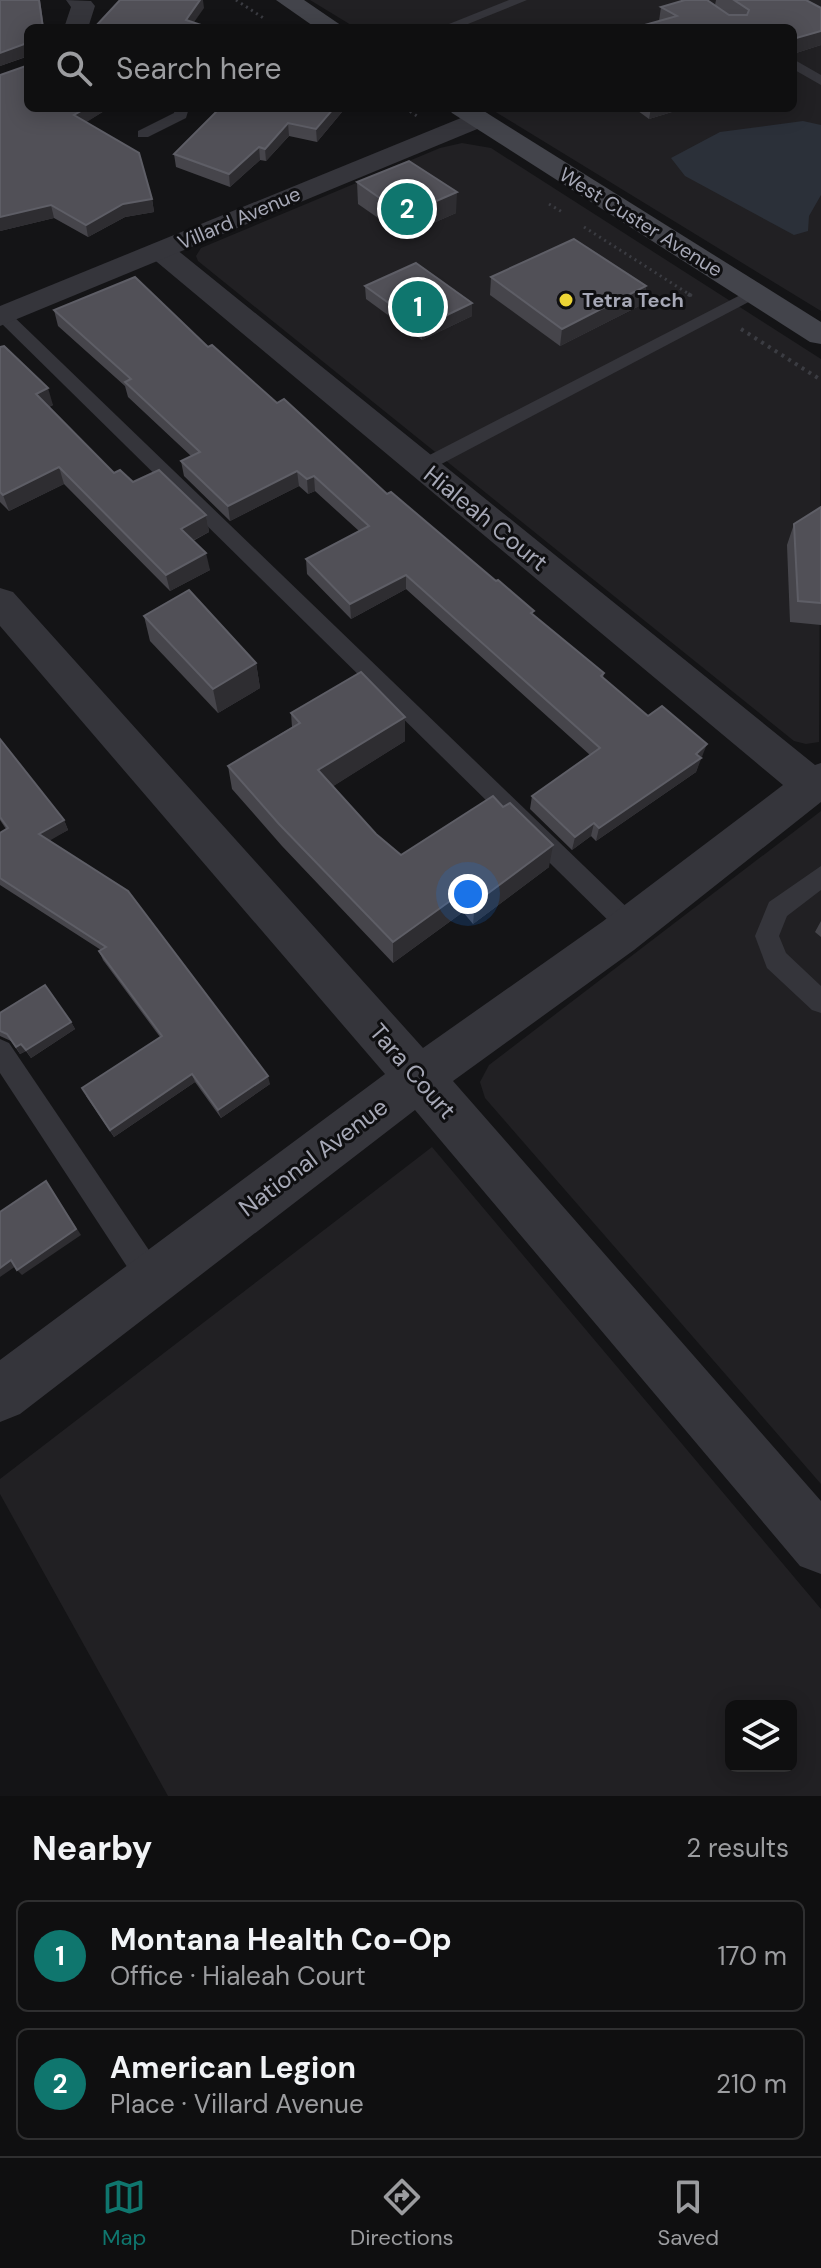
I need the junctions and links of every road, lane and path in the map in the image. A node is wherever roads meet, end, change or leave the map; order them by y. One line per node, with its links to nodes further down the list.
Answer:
1 (78, 0): 6 (street)
2 (236, 0): 5 (path)
3 (288, 0): 7 (main road)
4 (521, 0): 8 (lane)
5 (269, 21)
6 (77, 24)
7 (327, 24)
8 (457, 24)
9 (797, 66): 10 (lane)
10 (821, 81)
11 (181, 112): 13 (lane)
12 (469, 114): 15 (street, Villard Avenue); 16 (main road, West Custer Avenue)
13 (143, 134)
14 (584, 227): 17 (path)
15 (161, 251): 18 (street, Villard Avenue); 22 (street, Hialeah Court)
16 (754, 293): 20 (main road, West Custer Avenue); 22 (lane)
17 (700, 302)
18 (1, 315): 26 (lane)
19 (732, 323): 21 (path)
20 (816, 325)
21 (821, 380)
22 (423, 466): 24 (street, Hialeah Court)
23 (0, 601): 29 (street, Tara Court)
24 (817, 782): 26 (street, National Avenue)
25 (821, 876): 27 (lane)
26 (630, 926): 29 (street, National Avenue)
27 (821, 1002)
28 (0, 1051): 30 (lane)
29 (419, 1078): 30 (street, National Avenue); 32 (street, Tara Court)
30 (151, 1278): 31 (street, National Avenue)
31 (0, 1394)
32 (821, 1545)

